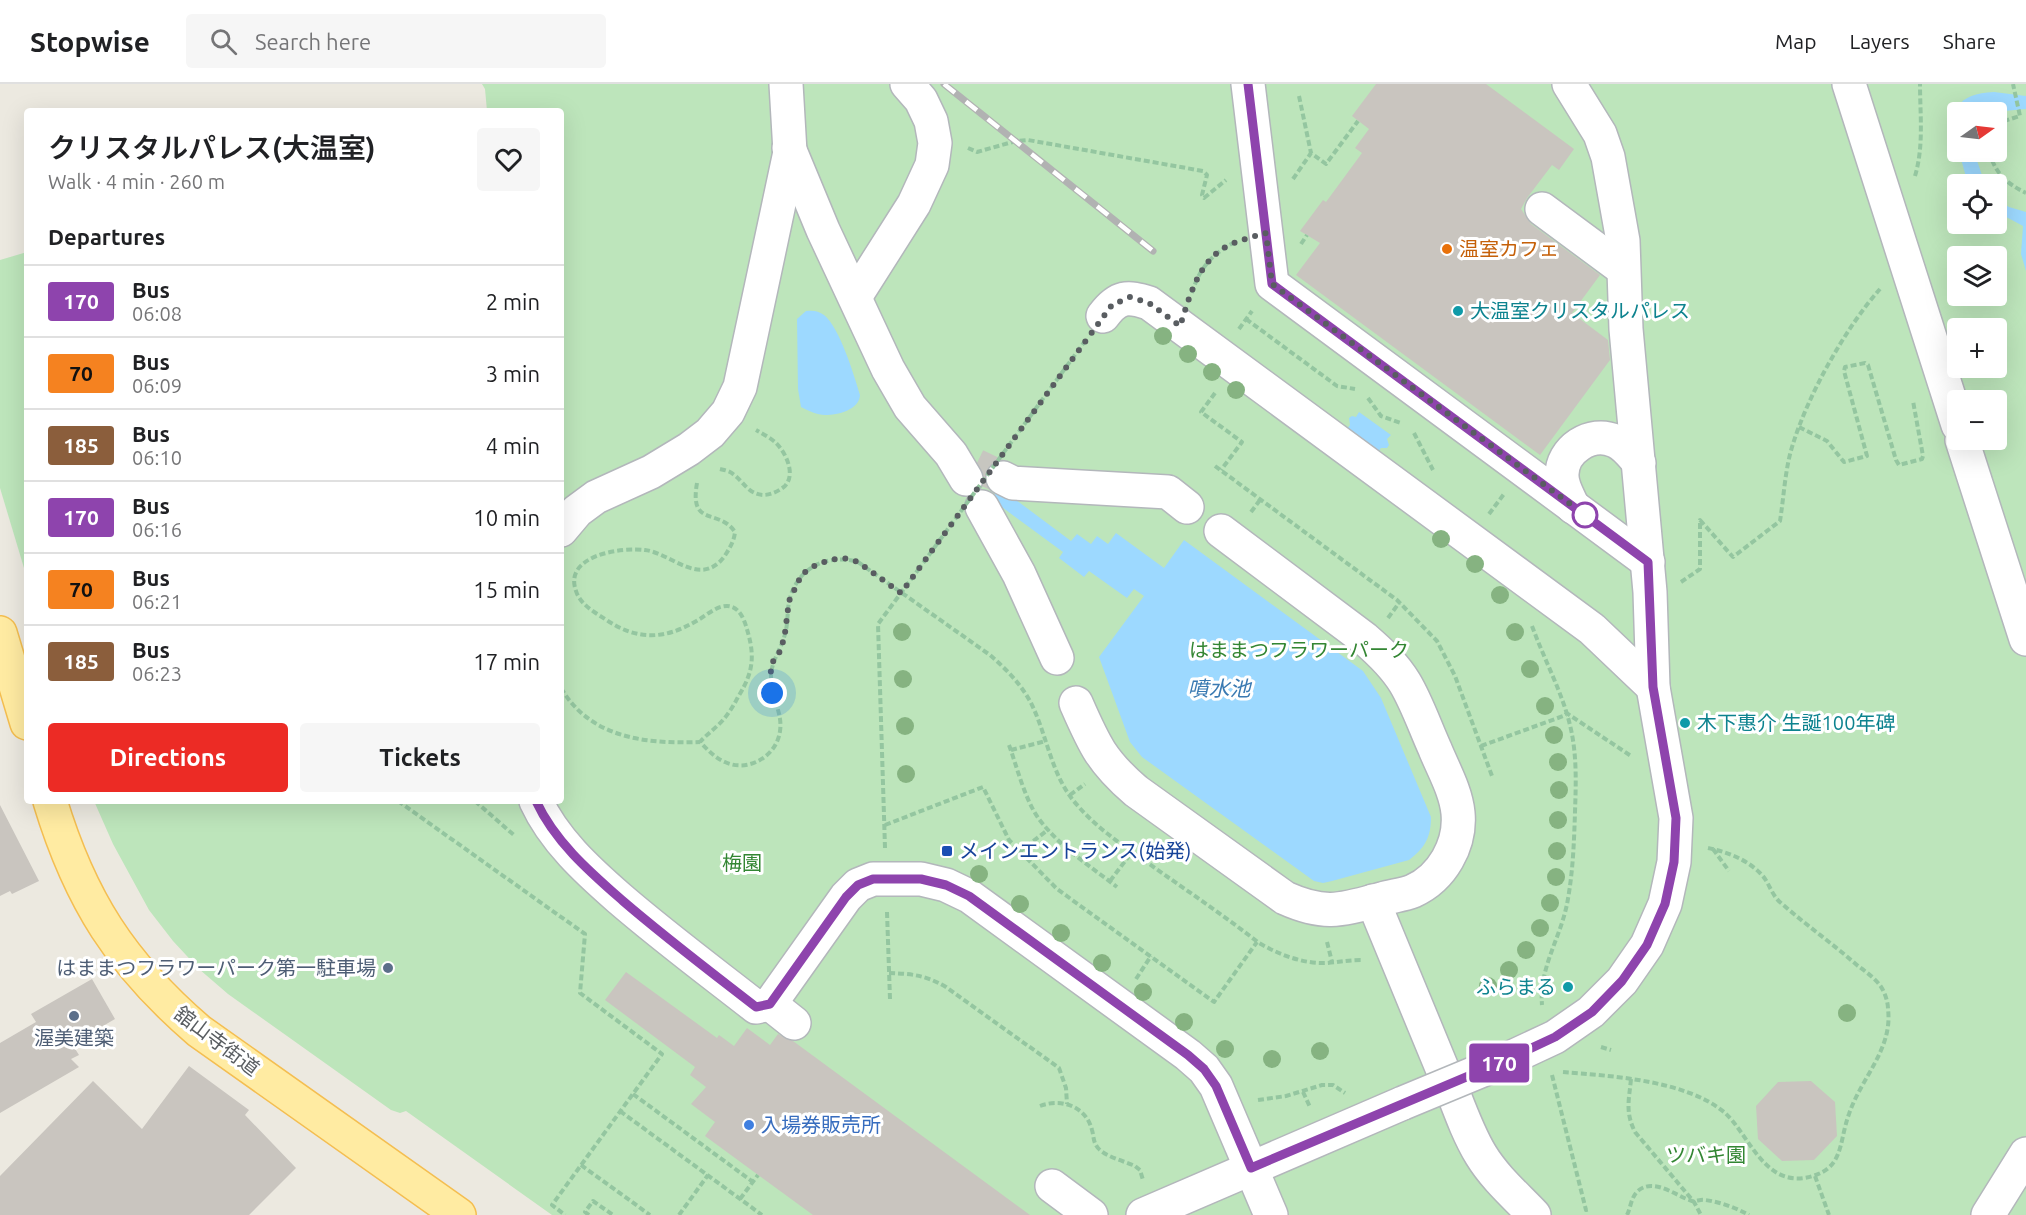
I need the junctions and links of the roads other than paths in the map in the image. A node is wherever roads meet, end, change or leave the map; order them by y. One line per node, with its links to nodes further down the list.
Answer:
1 (765, 84): 7 (lane)
2 (786, 84): 7 (lane)
3 (908, 84): 10 (lane)
4 (1248, 84): 17 (lane)
5 (1569, 84): 9 (lane)
6 (1849, 84): 12 (lane)
7 (790, 152): 10 (lane); 18 (lane)
8 (1542, 209): 9 (lane)
9 (1623, 269): 14 (lane)
10 (855, 297): 16 (lane)
11 (1103, 316): 24 (lane)
12 (1947, 391)
13 (1965, 450): 22 (lane)
14 (1639, 463): 17 (lane); 20 (lane)
15 (982, 507): 23 (lane)
16 (1187, 507)
17 (1574, 507): 20 (lane)
18 (564, 526)
19 (1221, 531): 29 (lane)
20 (1648, 562): 24 (lane)
21 (0, 633): 26 (main road)
22 (2026, 639)
23 (1057, 658)
24 (1653, 687): 31 (lane, bridge)
25 (1076, 703): 29 (lane)
26 (24, 713)
27 (51, 804): 33 (main road, 舘山寺街道)
28 (538, 804): 31 (lane)
29 (1373, 901): 37 (lane)
30 (2026, 1154): 38 (lane)
31 (1251, 1168): 35 (lane); 36 (lane)
32 (1052, 1186): 34 (lane)
33 (459, 1215)
34 (1091, 1215)
35 (1143, 1215)
36 (1270, 1215)
37 (1534, 1215)
38 (1988, 1215)

